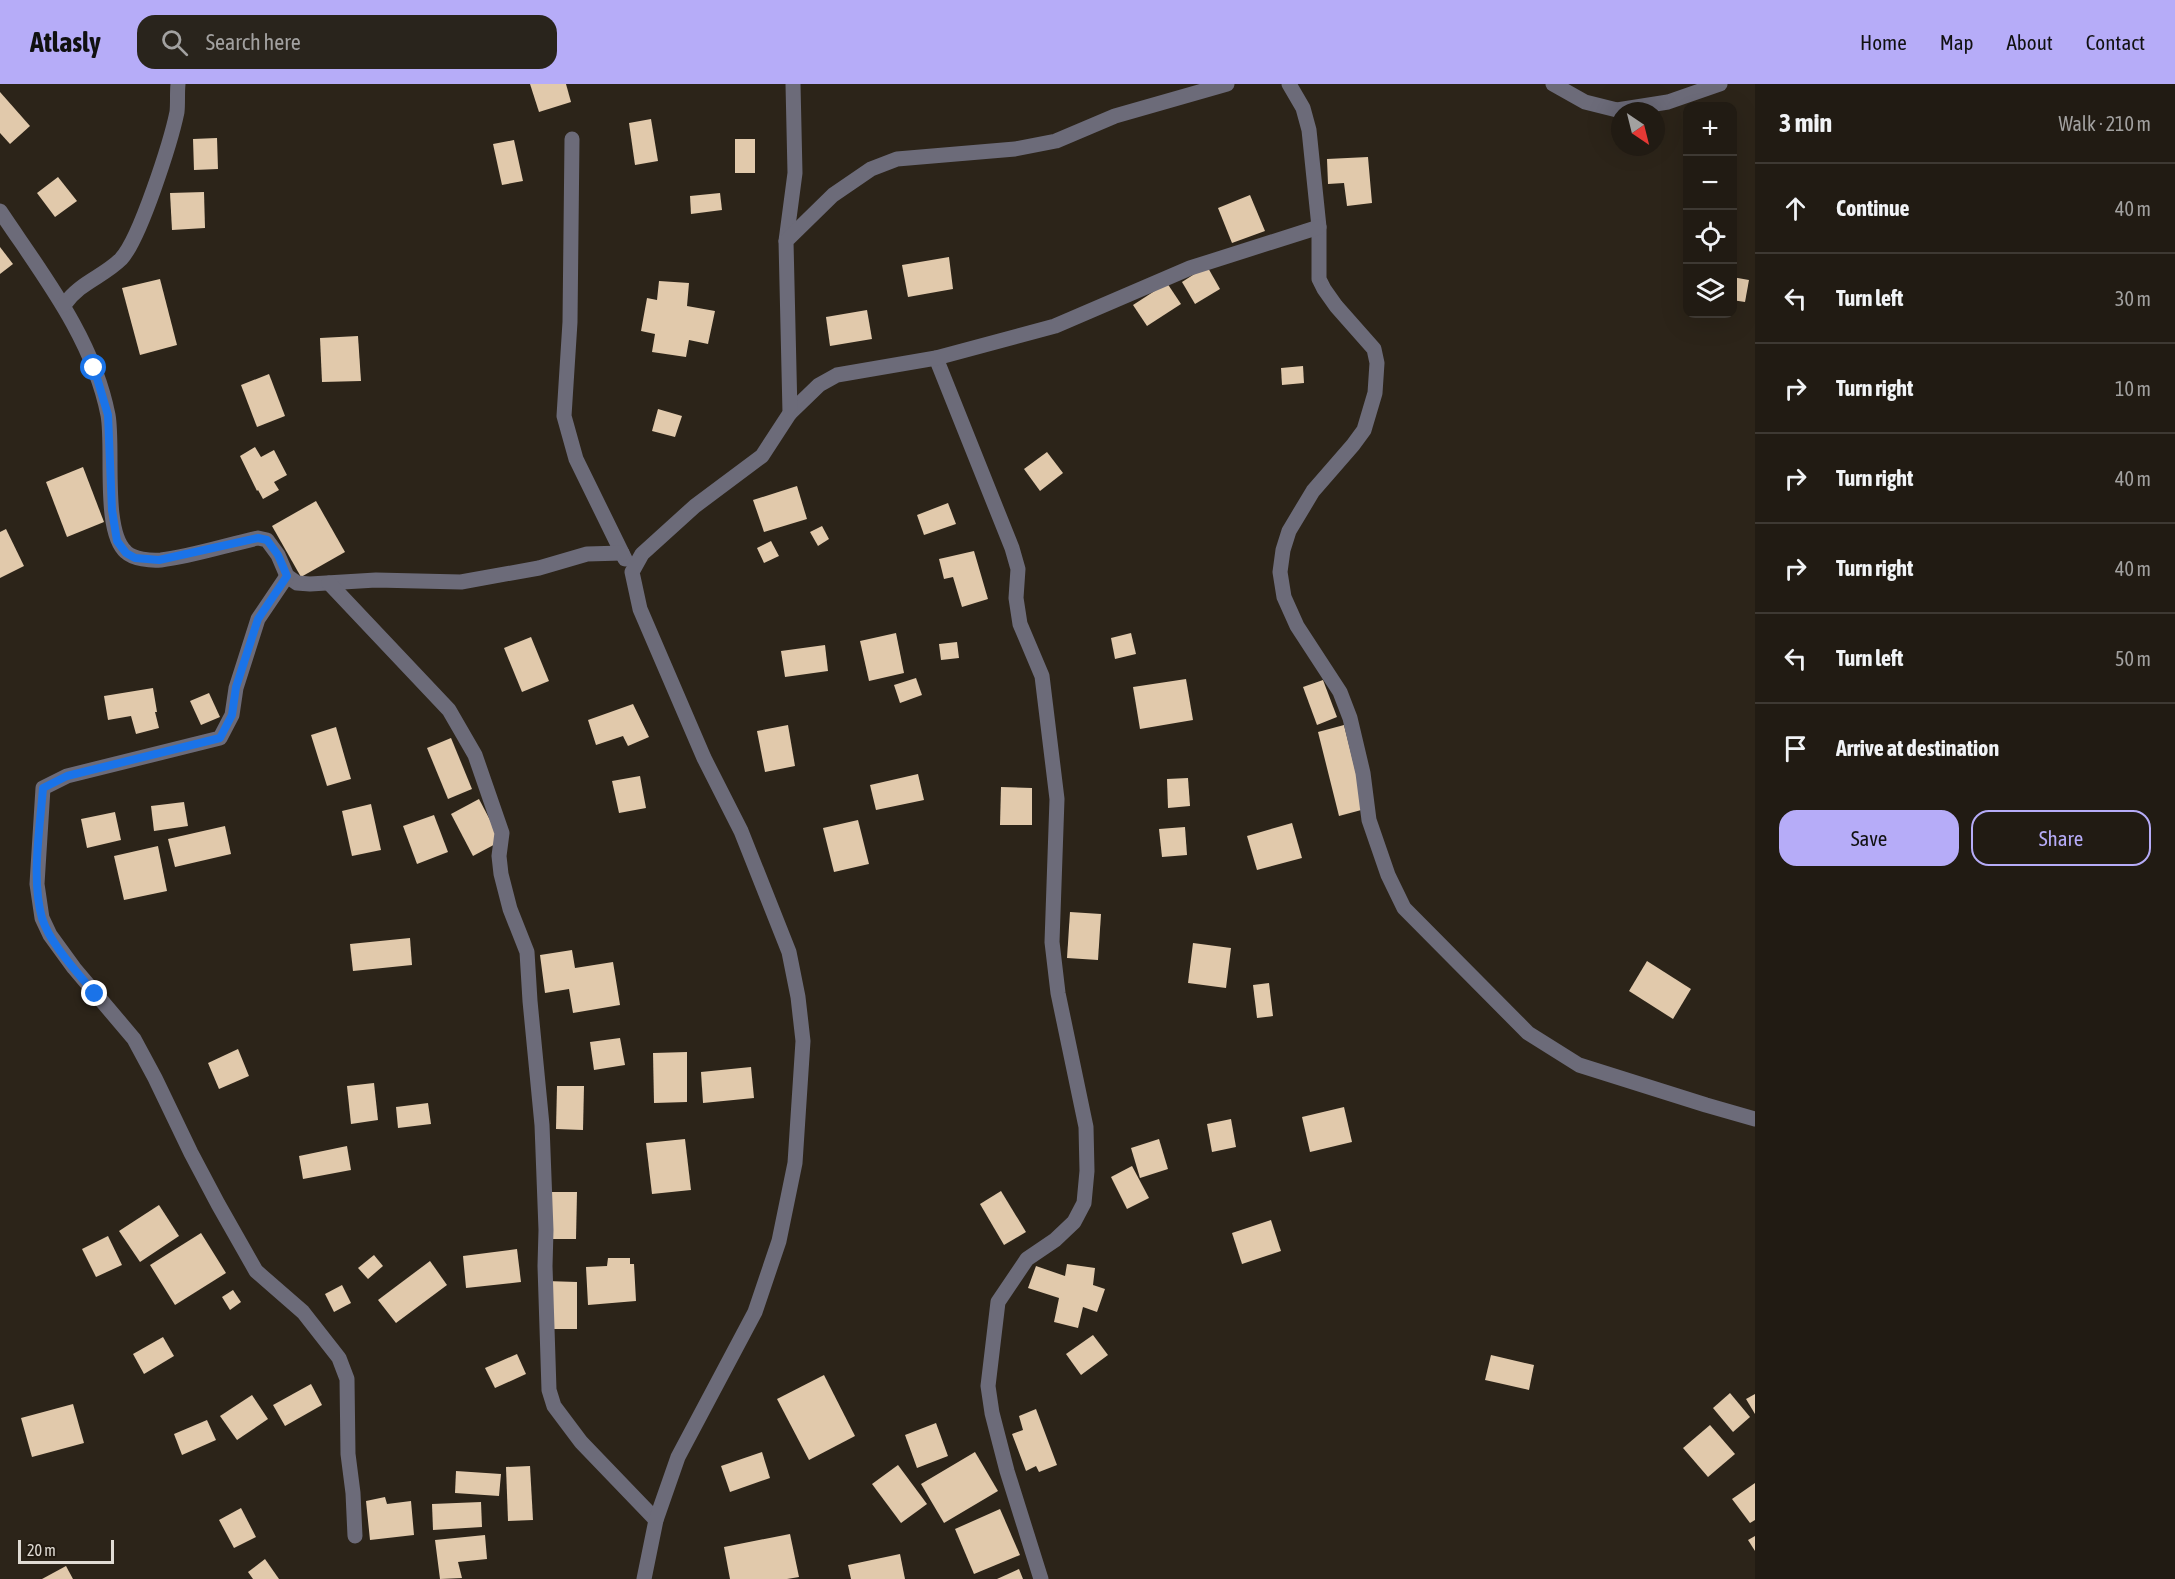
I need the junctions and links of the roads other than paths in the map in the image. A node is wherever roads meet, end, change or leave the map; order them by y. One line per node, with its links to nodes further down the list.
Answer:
1 (178, 84): 11 (street)
2 (793, 84): 10 (street)
3 (1227, 84): 10 (street)
4 (1289, 84): 9 (street)
5 (1553, 84): 6 (street)
6 (1720, 84)
7 (572, 139): 14 (street)
8 (0, 211): 11 (street)
9 (1319, 227): 12 (street); 18 (street)
10 (786, 241): 13 (street)
11 (64, 305): 16 (street)
12 (936, 358): 13 (street); 22 (street)
13 (790, 413): 15 (street)
14 (622, 553): 15 (street); 17 (street)
15 (632, 572): 19 (street)
16 (287, 576): 17 (street); 20 (street)
17 (329, 583): 19 (street)
18 (1755, 1119)
19 (656, 1520): 21 (street)
20 (355, 1536)
21 (644, 1579)
22 (1041, 1579)

